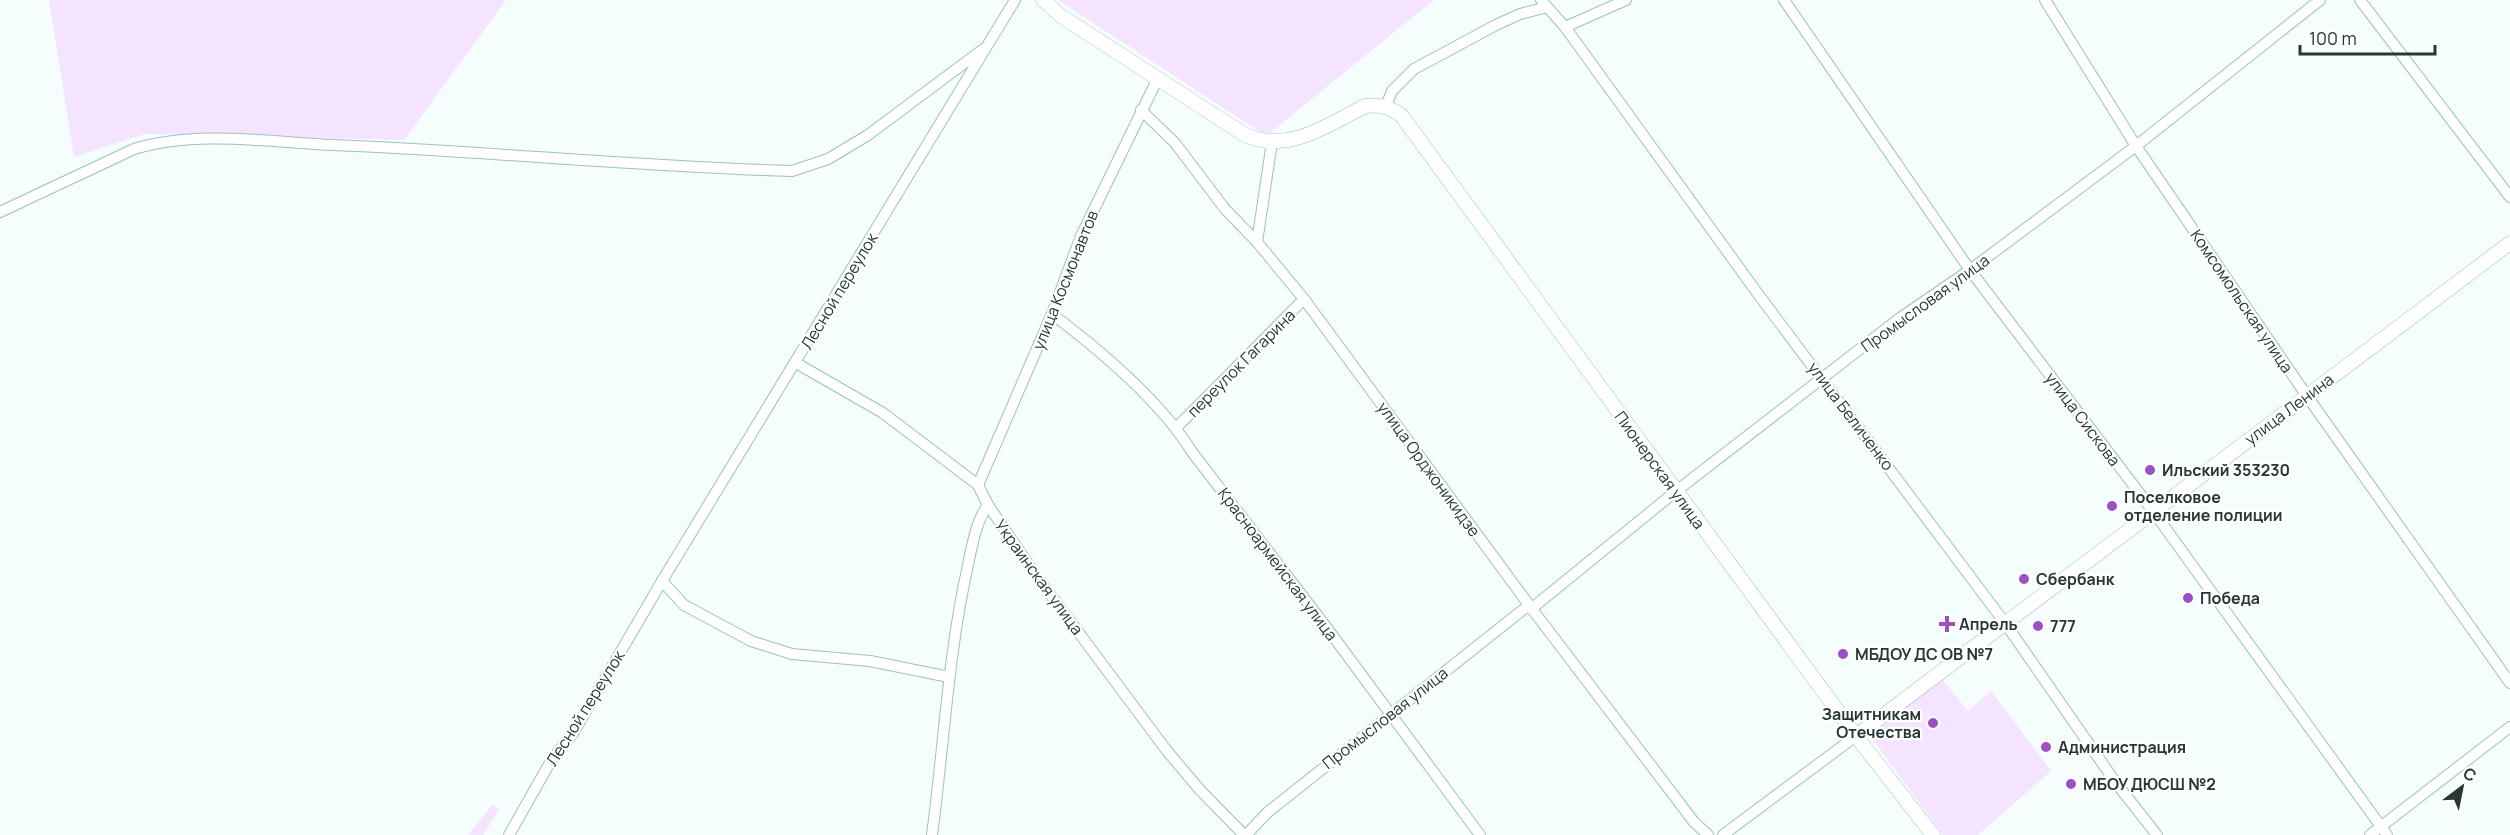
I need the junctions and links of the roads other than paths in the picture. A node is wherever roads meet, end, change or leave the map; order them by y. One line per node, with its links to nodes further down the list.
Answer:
1 (1014, 0): 10 (street, Лесной переулок)
2 (1043, 0): 11 (street)
3 (1626, 0): 9 (street)
4 (1784, 0): 20 (street, улица Сискова)
5 (2045, 0): 15 (street, Комсомольская улица)
6 (2320, 0): 15 (street, Промысловая улица)
7 (2360, 0): 16 (street)
8 (1544, 3): 9 (street, улица Беличенко); 12 (street)
9 (1565, 27): 24 (street, улица Беличенко)
10 (982, 50): 17 (street); 23 (street, Лесной переулок)
11 (1158, 78): 13 (street, улица Космонавтов); 14 (street)
12 (1386, 106): 14 (street); 28 (street, Пионерская улица)
13 (1141, 110): 18 (street, улица Орджоникидзе); 22 (street, улица Космонавтов)
14 (1272, 142): 18 (street)
15 (2136, 146): 20 (street, Промысловая улица); 25 (street, Комсомольская улица)
16 (2510, 197)
17 (0, 212)
18 (1257, 242): 21 (street, улица Орджоникидзе)
19 (2510, 243): 25 (street, улица Ленина)
20 (1970, 270): 24 (street, Промысловая улица); 30 (street, улица Сискова)
21 (1304, 299): 26 (street, переулок Гагарина); 32 (street, улица Орджоникидзе)
22 (1053, 314): 26 (street, Красноармейская улица); 27 (street, улица Космонавтов)
23 (796, 363): 27 (street, Украинская улица); 31 (street, Лесной переулок)
24 (1823, 378): 28 (street, Промысловая улица); 33 (street, улица Беличенко)
25 (2307, 396): 30 (street, улица Ленина); 35 (street, Комсомольская улица)
26 (1177, 427): 36 (street, Красноармейская улица)
27 (978, 485): 29 (street, Украинская улица)
28 (1676, 492): 32 (street, Промысловая улица); 38 (street, Пионерская улица)
29 (988, 505): 34 (street); 42 (street, Украинская улица)
30 (2153, 511): 33 (street, улица Ленина); 39 (street, улица Сискова)
31 (662, 581): 34 (street); 40 (street, Лесной переулок)
32 (1530, 607): 36 (street, Промысловая улица); 44 (street, улица Орджоникидзе)
33 (2005, 623): 38 (street, улица Ленина); 47 (street, улица Беличенко)
34 (949, 677): 41 (street)
35 (2510, 683)
36 (1389, 714): 42 (street, Промысловая улица); 43 (street, Красноармейская улица)
37 (2510, 727): 39 (street)
38 (1856, 736): 45 (street, улица Ленина); 46 (street, Пионерская улица)
39 (2384, 831): 48 (street)
40 (509, 835)
41 (932, 835)
42 (1245, 835)
43 (1480, 835)
44 (1707, 835)
45 (1723, 835)
46 (1933, 835)
47 (2157, 835)
48 (2370, 835)

